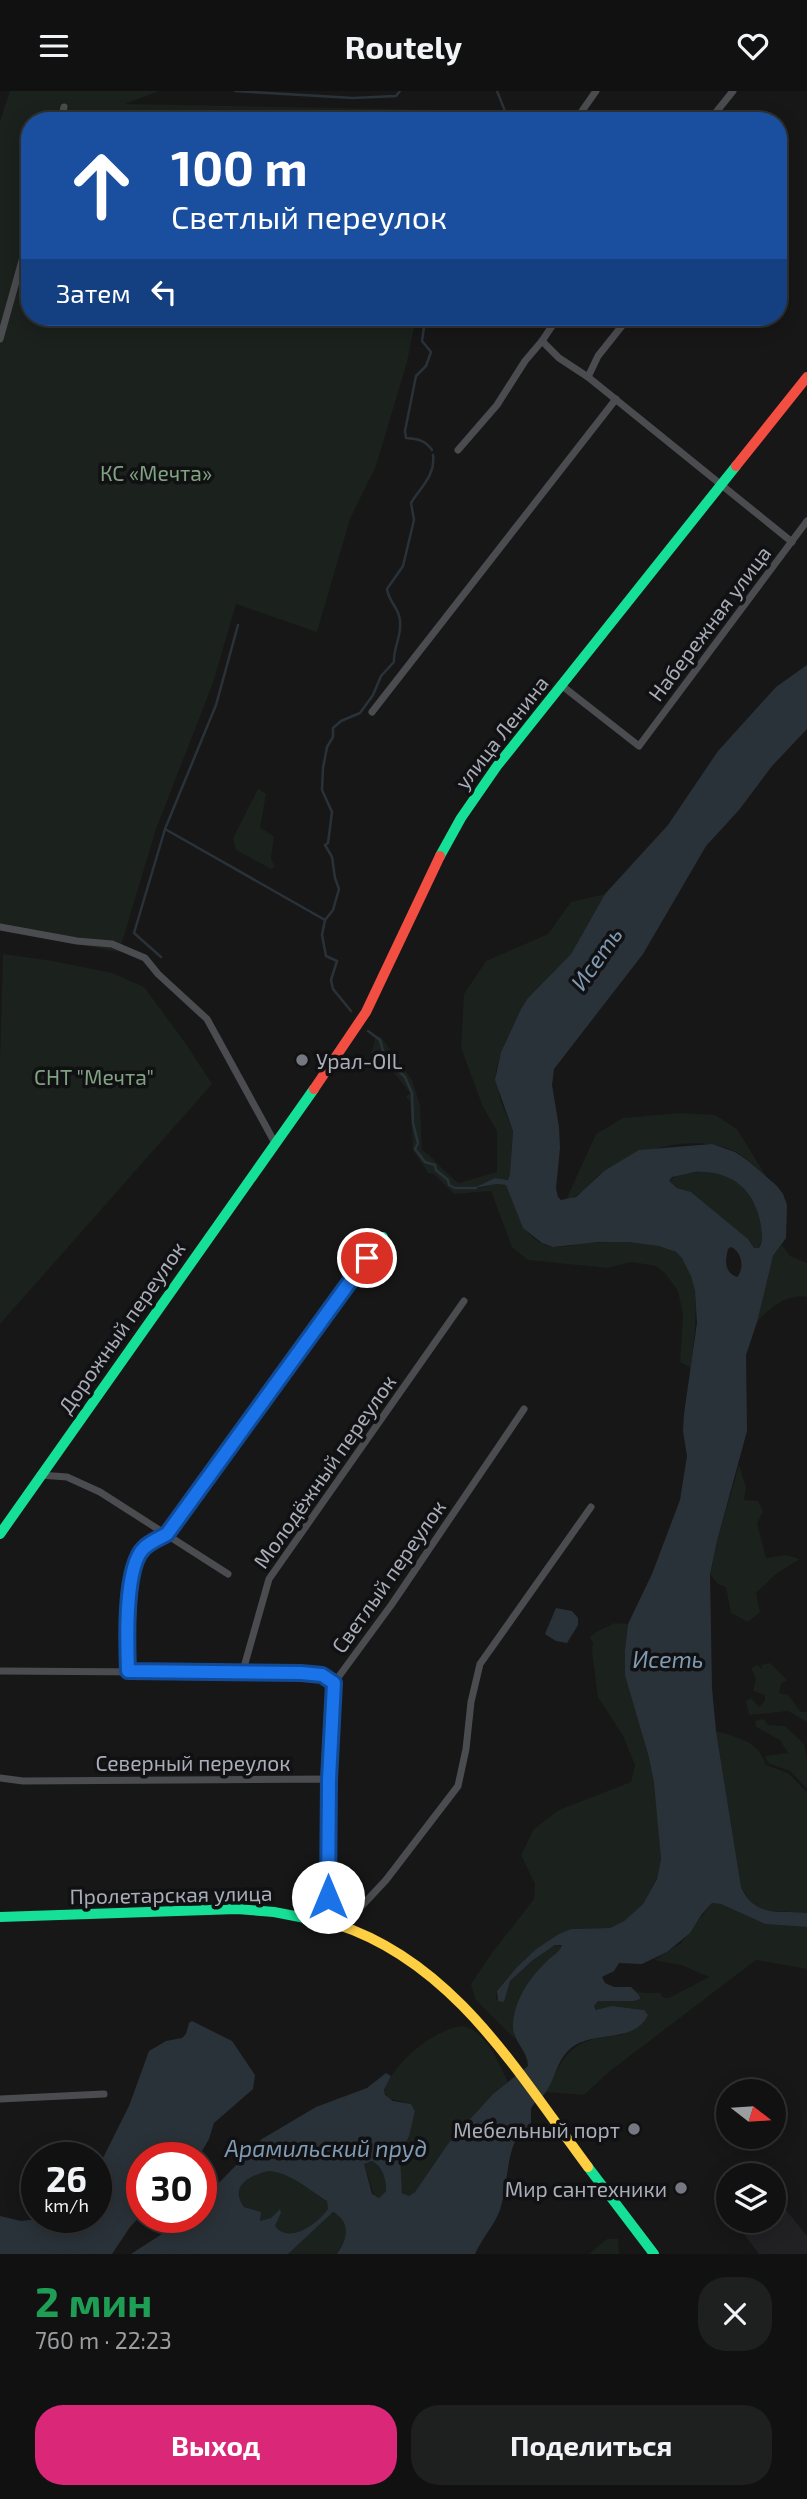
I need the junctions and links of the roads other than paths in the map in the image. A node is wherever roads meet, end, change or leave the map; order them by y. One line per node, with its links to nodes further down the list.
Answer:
1 (596, 91): 5 (street)
2 (733, 91): 6 (street)
3 (64, 107): 4 (street)
4 (63, 112)
5 (581, 112)
6 (716, 112)
7 (21, 264): 10 (street)
8 (552, 326): 11 (street)
9 (622, 326): 12 (street)
10 (0, 338)
11 (542, 341): 12 (street); 15 (street)
12 (588, 376): 14 (street)
13 (807, 377): 16 (main road, улица Ленина)
14 (616, 399): 16 (street); 20 (street)
15 (458, 450)
16 (721, 484): 18 (street); 19 (main road, улица Ленина)
17 (807, 521): 18 (street, Набережная улица)
18 (792, 541): 19 (street, Набережная улица)
19 (561, 685): 22 (main road, улица Ленина)
20 (372, 712)
21 (0, 927): 22 (street)
22 (275, 1143): 26 (main road, Дорожный переулок)
23 (383, 1237): 29 (main road)
24 (464, 1301): 33 (street, Молодёжный переулок)
25 (524, 1409): 34 (street, Светлый переулок)
26 (40, 1475): 28 (main road, Дорожный переулок); 29 (street)
27 (591, 1507): 39 (street)
28 (0, 1534)
29 (167, 1534): 30 (street); 32 (main road)
30 (228, 1574)
31 (0, 1671): 32 (street)
32 (128, 1671): 33 (street)
33 (242, 1674): 34 (street)
34 (334, 1683): 36 (street, Светлый переулок)
35 (0, 1778): 36 (street, Северный переулок)
36 (329, 1779): 38 (street)
37 (0, 1917): 38 (main road, Пролетарская улица)
38 (326, 1921): 39 (main road, Пролетарская улица)
39 (343, 1926): 42 (main road, Пролетарская улица)
40 (104, 2094): 41 (street)
41 (0, 2099)
42 (654, 2254)

